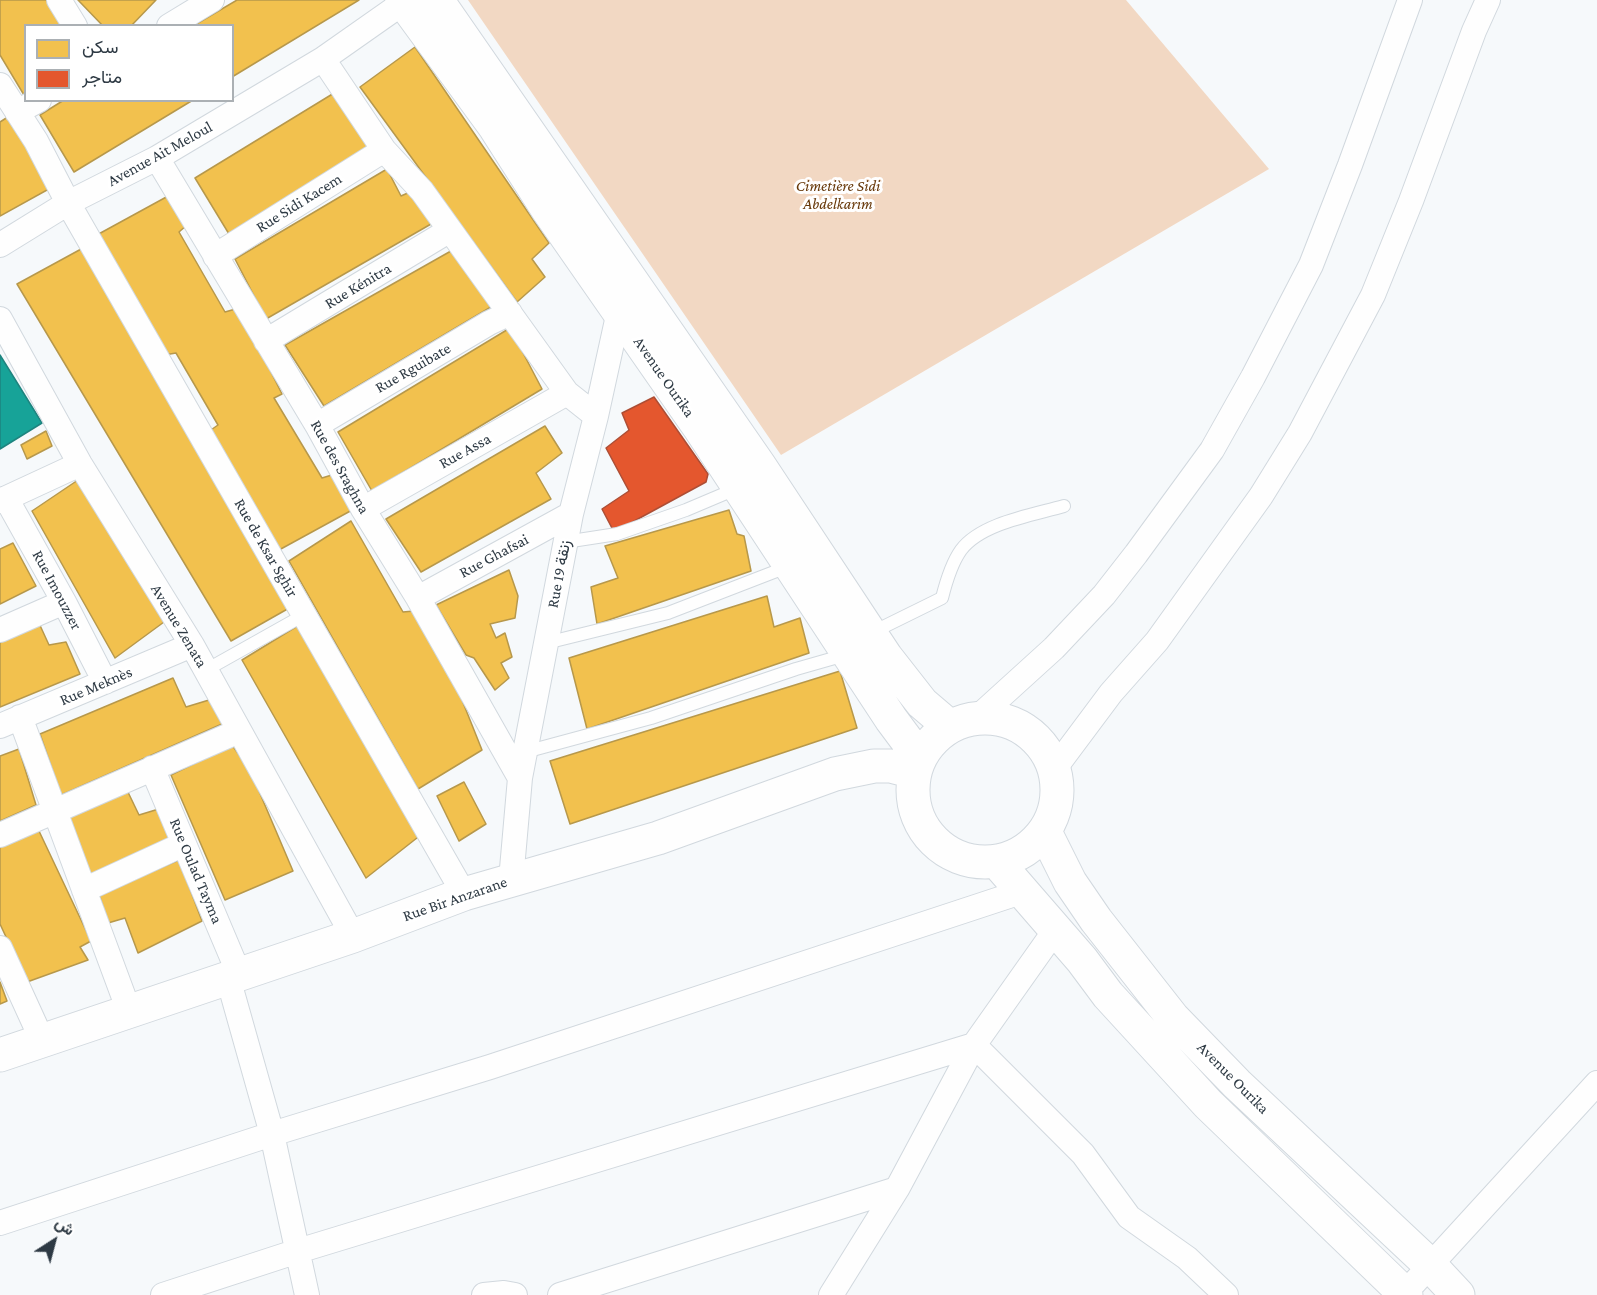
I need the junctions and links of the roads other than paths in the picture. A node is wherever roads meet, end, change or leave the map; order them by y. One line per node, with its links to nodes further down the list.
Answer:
1 (59, 0): 8 (street)
2 (212, 0): 7 (street)
3 (437, 0): 19 (street, Avenue Ourika)
4 (1410, 0): 45 (street)
5 (1488, 0): 50 (street)
6 (404, 1): 9 (street, Avenue Ait Meloul); 21 (street, Avenue Ourika)
7 (177, 13)
8 (74, 24)
9 (323, 59): 13 (street); 14 (street, Avenue Ait Meloul)
10 (0, 85): 12 (street, Rue de Ksar Sghir)
11 (35, 102): 12 (street)
12 (17, 112): 15 (street, Rue de Ksar Sghir)
13 (384, 150): 16 (street); 18 (street, Rue Sidi Kacem)
14 (157, 158): 15 (street, Avenue Ait Meloul); 18 (street, Rue des Sraghna)
15 (68, 203): 17 (street, Avenue Ait Meloul); 37 (street, Rue de Ksar Sghir)
16 (450, 230): 20 (street); 23 (street, Rue Kénitra)
17 (0, 245)
18 (214, 256): 23 (street, Rue des Sraghna)
19 (626, 272): 21 (street, Rue 19 زنقة); 39 (street, Avenue Ourika)
20 (510, 313): 24 (street); 26 (street, Rue Rguibate)
21 (619, 314): 25 (street, Rue 19 زنقة); 28 (street, Avenue Ourika)
22 (0, 320): 27 (street, Avenue Zenata)
23 (266, 341): 26 (street, Rue des Sraghna)
24 (567, 393): 25 (street); 31 (street, Rue Assa)
25 (596, 416): 32 (street, Rue 19 زنقة)
26 (317, 425): 31 (street, Rue des Sraghna)
27 (80, 464): 29 (street); 41 (street, Avenue Zenata)
28 (739, 487): 33 (lane); 34 (street, Avenue Ourika)
29 (3, 500): 36 (street, Rue Imouzzer)
30 (1064, 506): 39 (lane)
31 (363, 509): 35 (street, Rue des Sraghna)
32 (571, 514): 33 (street, Rue 19 زنقة); 35 (street, Rue Ghafsai)
33 (565, 542): 40 (street, Rue 19 زنقة)
34 (790, 566): 39 (street, Avenue Ourika); 40 (lane)
35 (418, 598): 51 (street, Rue des Sraghna)
36 (64, 602): 38 (street); 43 (street, Rue Imouzzer)
37 (304, 615): 42 (lane); 60 (street, Rue de Ksar Sghir)
38 (0, 630)
39 (860, 643): 45 (street, Avenue Ourika); 47 (lane); 48 (street, Avenue Ourika)
40 (546, 644): 47 (street, Rue 19 زنقة)
41 (192, 645): 42 (street, Avenue Zenata); 43 (street, Rue Meknès)
42 (206, 670): 46 (street, Avenue Zenata)
43 (105, 682): 44 (street, Rue Meknès)
44 (10, 722): 52 (street)
45 (964, 722): 48 (street); 50 (street)
46 (239, 730): 49 (street); 62 (street, Avenue Zenata)
47 (525, 752): 51 (street, Rue 19 زنقة)
48 (917, 765): 56 (street); 57 (street, Rue Bir Anzarane)
49 (152, 768): 52 (street); 55 (street, Rue Oulad Tayma)
50 (1055, 768): 53 (street)
51 (520, 778): 57 (street, Rue 19 زنقة)
52 (54, 811): 54 (street); 58 (street)
53 (1045, 832): 56 (street); 74 (street, Avenue Ourika)
54 (0, 835)
55 (184, 844): 58 (street); 64 (street, Rue Oulad Tayma)
56 (997, 862): 59 (street, Avenue Ourika)
57 (511, 880): 60 (street, Rue Bir Anzarane)
58 (84, 890): 65 (street)
59 (1024, 891): 61 (street, Avenue Ourika); 70 (street)
60 (464, 894): 62 (street, Rue Bir Anzarane)
61 (1056, 929): 67 (street); 75 (street, Avenue Ourika)
62 (353, 936): 64 (street, Rue Bir Anzarane)
63 (0, 948): 66 (street)
64 (233, 976): 65 (street, Rue Bir Anzarane); 70 (street, Rue Oulad Tayma)
65 (129, 1011): 66 (street, Rue Bir Anzarane)
66 (42, 1040): 68 (street, Rue Bir Anzarane)
67 (974, 1045): 71 (street); 73 (street); 82 (street)
68 (0, 1055)
69 (1597, 1083): 74 (street)
70 (272, 1134): 72 (street); 73 (street, Rue Oulad Tayma)
71 (897, 1189): 80 (street); 81 (street)
72 (0, 1223)
73 (298, 1251): 76 (street); 77 (street, Rue Oulad Tayma)
74 (1430, 1265): 75 (street); 83 (street, Avenue Ourika)
75 (1404, 1293)
76 (162, 1295)
77 (307, 1295)
78 (484, 1295): 79 (street)
79 (515, 1295)
80 (560, 1295)
81 (831, 1295)
82 (1226, 1295)
83 (1458, 1295)

